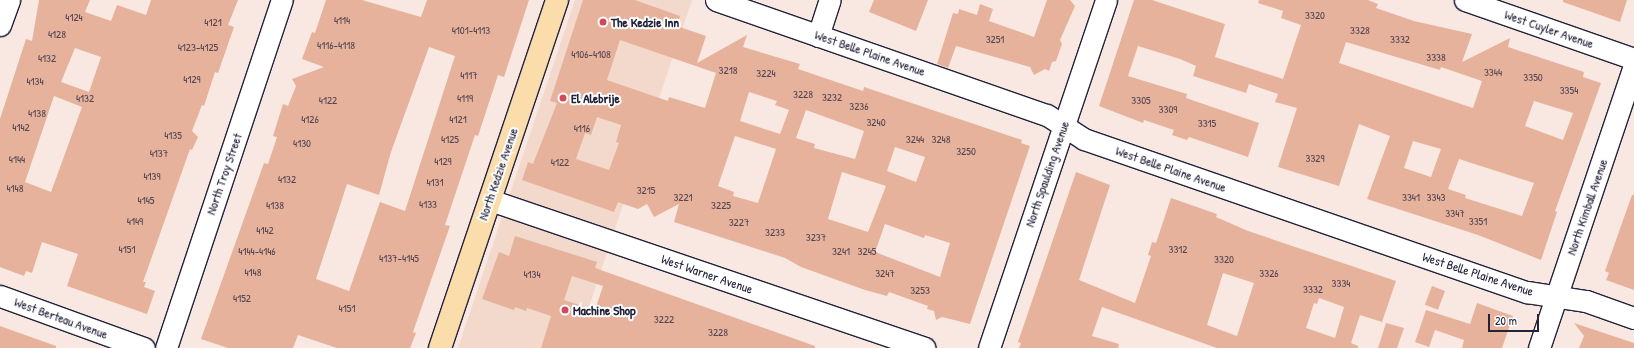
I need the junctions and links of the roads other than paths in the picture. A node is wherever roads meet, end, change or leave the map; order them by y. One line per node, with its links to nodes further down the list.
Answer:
1 (9, 0): 8 (street)
2 (282, 0): 18 (street, North Troy Street)
3 (556, 0): 13 (main road, North Kedzie Avenue)
4 (716, 0): 9 (street, West Belle Plaine Avenue)
5 (830, 0): 9 (street)
6 (1106, 0): 12 (street, North Spaulding Avenue)
7 (1465, 0): 10 (street, West Cuyler Avenue)
8 (0, 25)
9 (818, 36): 12 (street, West Belle Plaine Avenue)
10 (1634, 58)
11 (1634, 66): 15 (street, North Kimball Avenue)
12 (1063, 126): 15 (street, West Belle Plaine Avenue); 21 (street, North Spaulding Avenue)
13 (490, 200): 19 (main road, North Kedzie Avenue); 20 (street, West Warner Avenue)
14 (0, 296): 17 (street, West Berteau Avenue)
15 (1556, 297): 16 (street, West Belle Plaine Avenue); 22 (street, North Kimball Avenue)
16 (1634, 318)
17 (144, 348)
18 (166, 348)
19 (440, 348)
20 (924, 348)
21 (988, 348)
22 (1539, 348)

